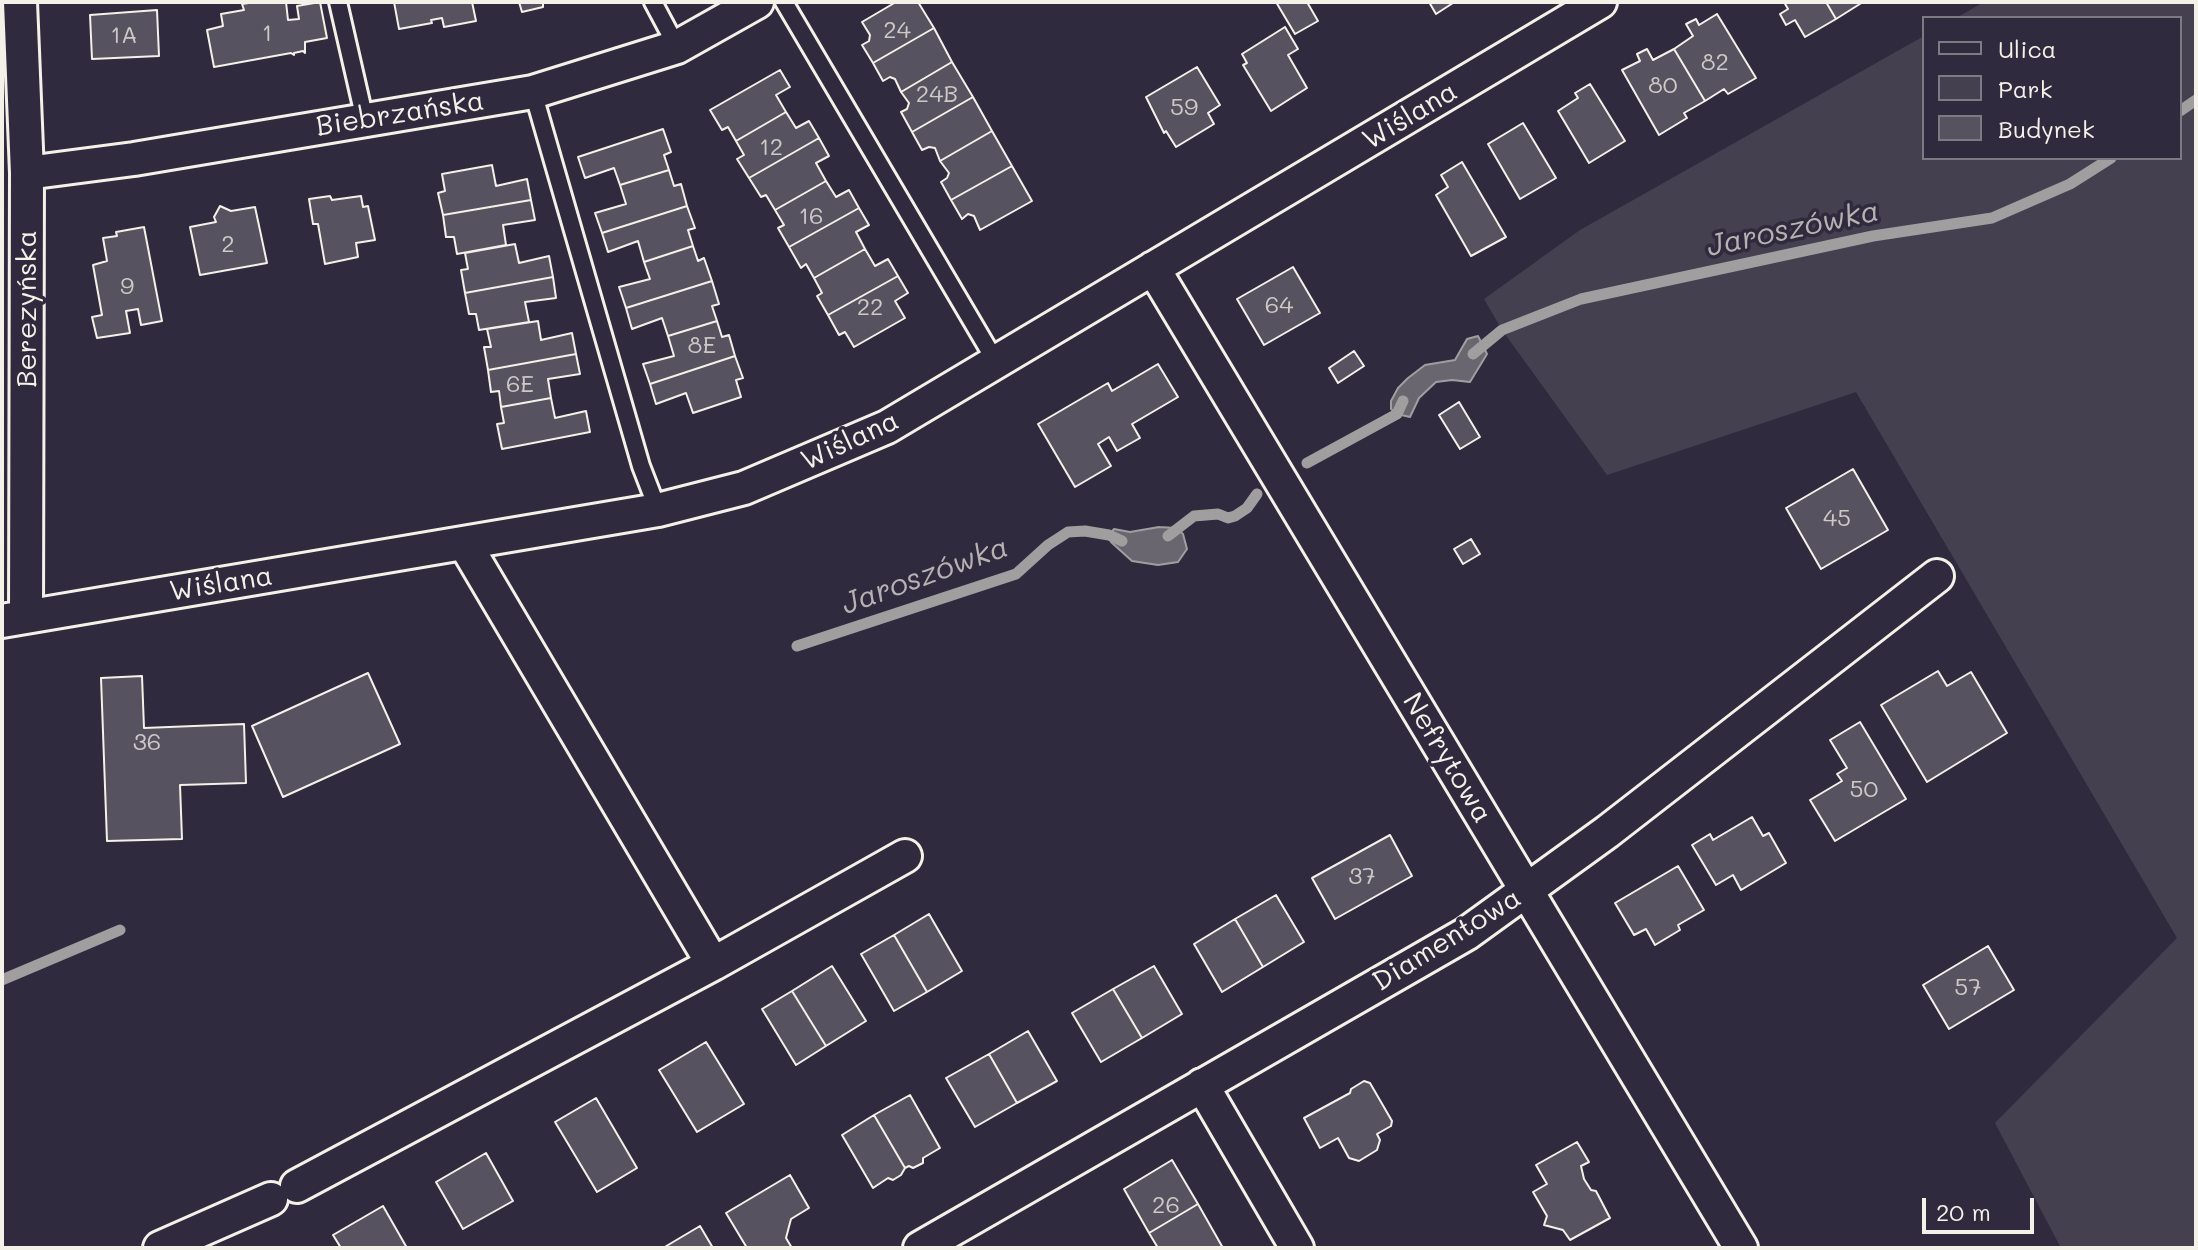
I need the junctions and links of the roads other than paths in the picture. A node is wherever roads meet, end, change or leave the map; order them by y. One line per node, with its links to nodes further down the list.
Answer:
1 (20, 2): 10 (street, Berezyńska)
2 (338, 2): 9 (lane)
3 (653, 2): 7 (lane)
4 (757, 2): 7 (street, Biebrzańska)
5 (784, 2): 12 (lane)
6 (1600, 2): 11 (street, Wiślana)
7 (677, 47): 8 (street, Biebrzańska)
8 (533, 92): 9 (street, Biebrzańska); 13 (lane)
9 (365, 120): 10 (street, Biebrzańska)
10 (27, 173): 16 (street, Berezyńska)
11 (1153, 268): 12 (street, Wiślana); 18 (street, Nefrytowa)
12 (996, 362): 13 (street, Wiślana)
13 (658, 510): 14 (street, Wiślana)
14 (465, 544): 16 (street, Wiślana); 19 (street)
15 (1937, 576): 18 (street, Diamentowa)
16 (14, 618)
17 (905, 856): 19 (street)
18 (1526, 890): 20 (street, Diamentowa); 24 (street, Nefrytowa)
19 (713, 964): 21 (street)
20 (1202, 1085): 22 (street, Diamentowa); 23 (street)
21 (160, 1248)
22 (920, 1248)
23 (1297, 1248)
24 (1741, 1248)

